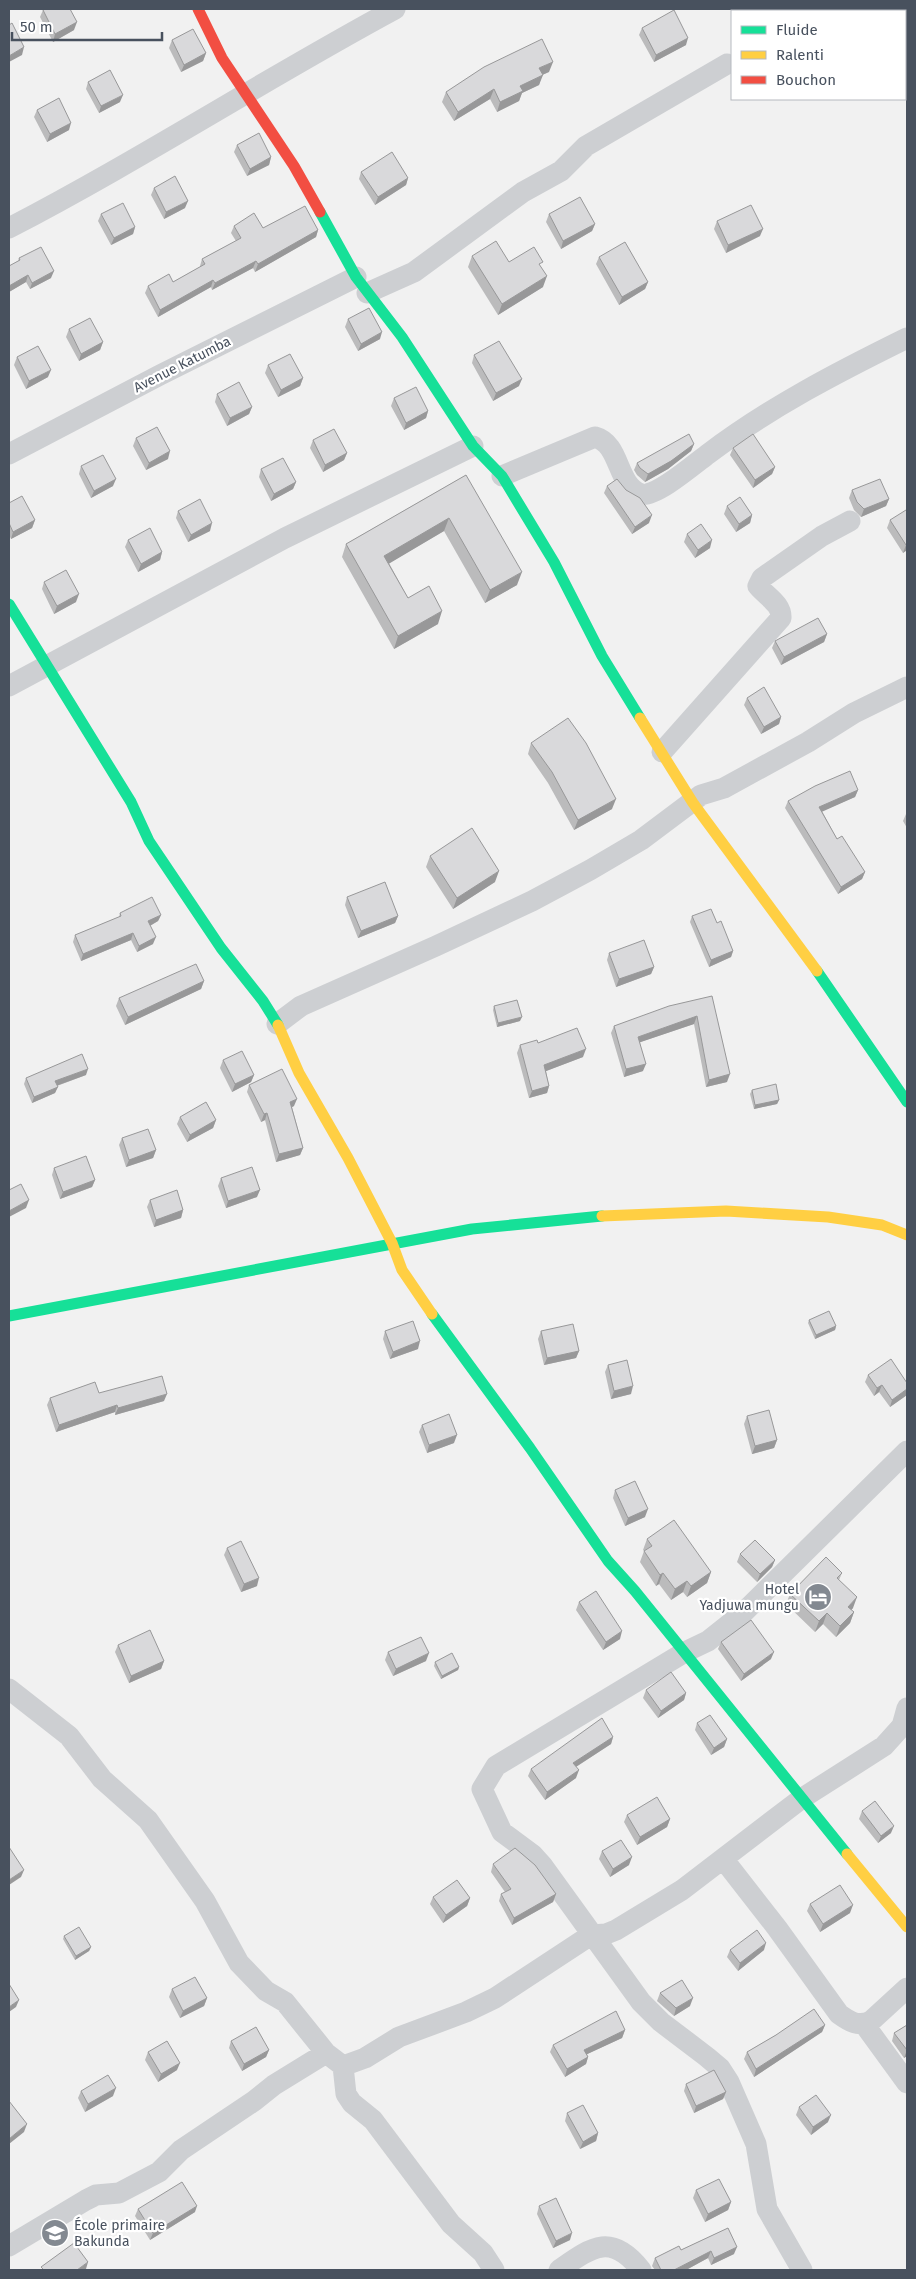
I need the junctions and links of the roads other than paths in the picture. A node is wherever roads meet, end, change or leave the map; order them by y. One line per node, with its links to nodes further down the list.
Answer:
1 (198, 9): 4 (street)
2 (395, 9): 4 (street)
3 (727, 64): 6 (street, Avenue Katumba)
4 (245, 95): 5 (street); 6 (street)
5 (9, 228)
6 (361, 285): 8 (street); 9 (street, Avenue Katumba)
7 (907, 338): 10 (street)
8 (474, 446): 10 (street); 13 (street)
9 (9, 454)
10 (502, 476): 16 (street)
11 (850, 521): 16 (street)
12 (9, 604): 13 (street)
13 (47, 666): 14 (street); 18 (street)
14 (9, 686)
15 (907, 687): 17 (street)
16 (662, 752): 17 (street)
17 (693, 803): 18 (street); 19 (street)
18 (277, 1024): 21 (street)
19 (907, 1102)
20 (907, 1235): 21 (street)
21 (392, 1243): 22 (street); 24 (street)
22 (9, 1316)
23 (907, 1451): 24 (street)
24 (685, 1652): 29 (street); 32 (street)
25 (9, 1689): 35 (street)
26 (907, 1708): 27 (street)
27 (884, 1746): 28 (street); 29 (street)
28 (907, 1748)
29 (800, 1799): 30 (street); 31 (street)
30 (724, 1860): 32 (street); 34 (street)
31 (907, 1927)
32 (592, 1935): 36 (street); 42 (street)
33 (907, 1988): 34 (street)
34 (864, 2024): 37 (street)
35 (326, 2053): 36 (street); 38 (street)
36 (343, 2066): 39 (street)
37 (907, 2083)
38 (9, 2246)
39 (494, 2270)
40 (559, 2270): 41 (street)
41 (641, 2270)
42 (802, 2270)

